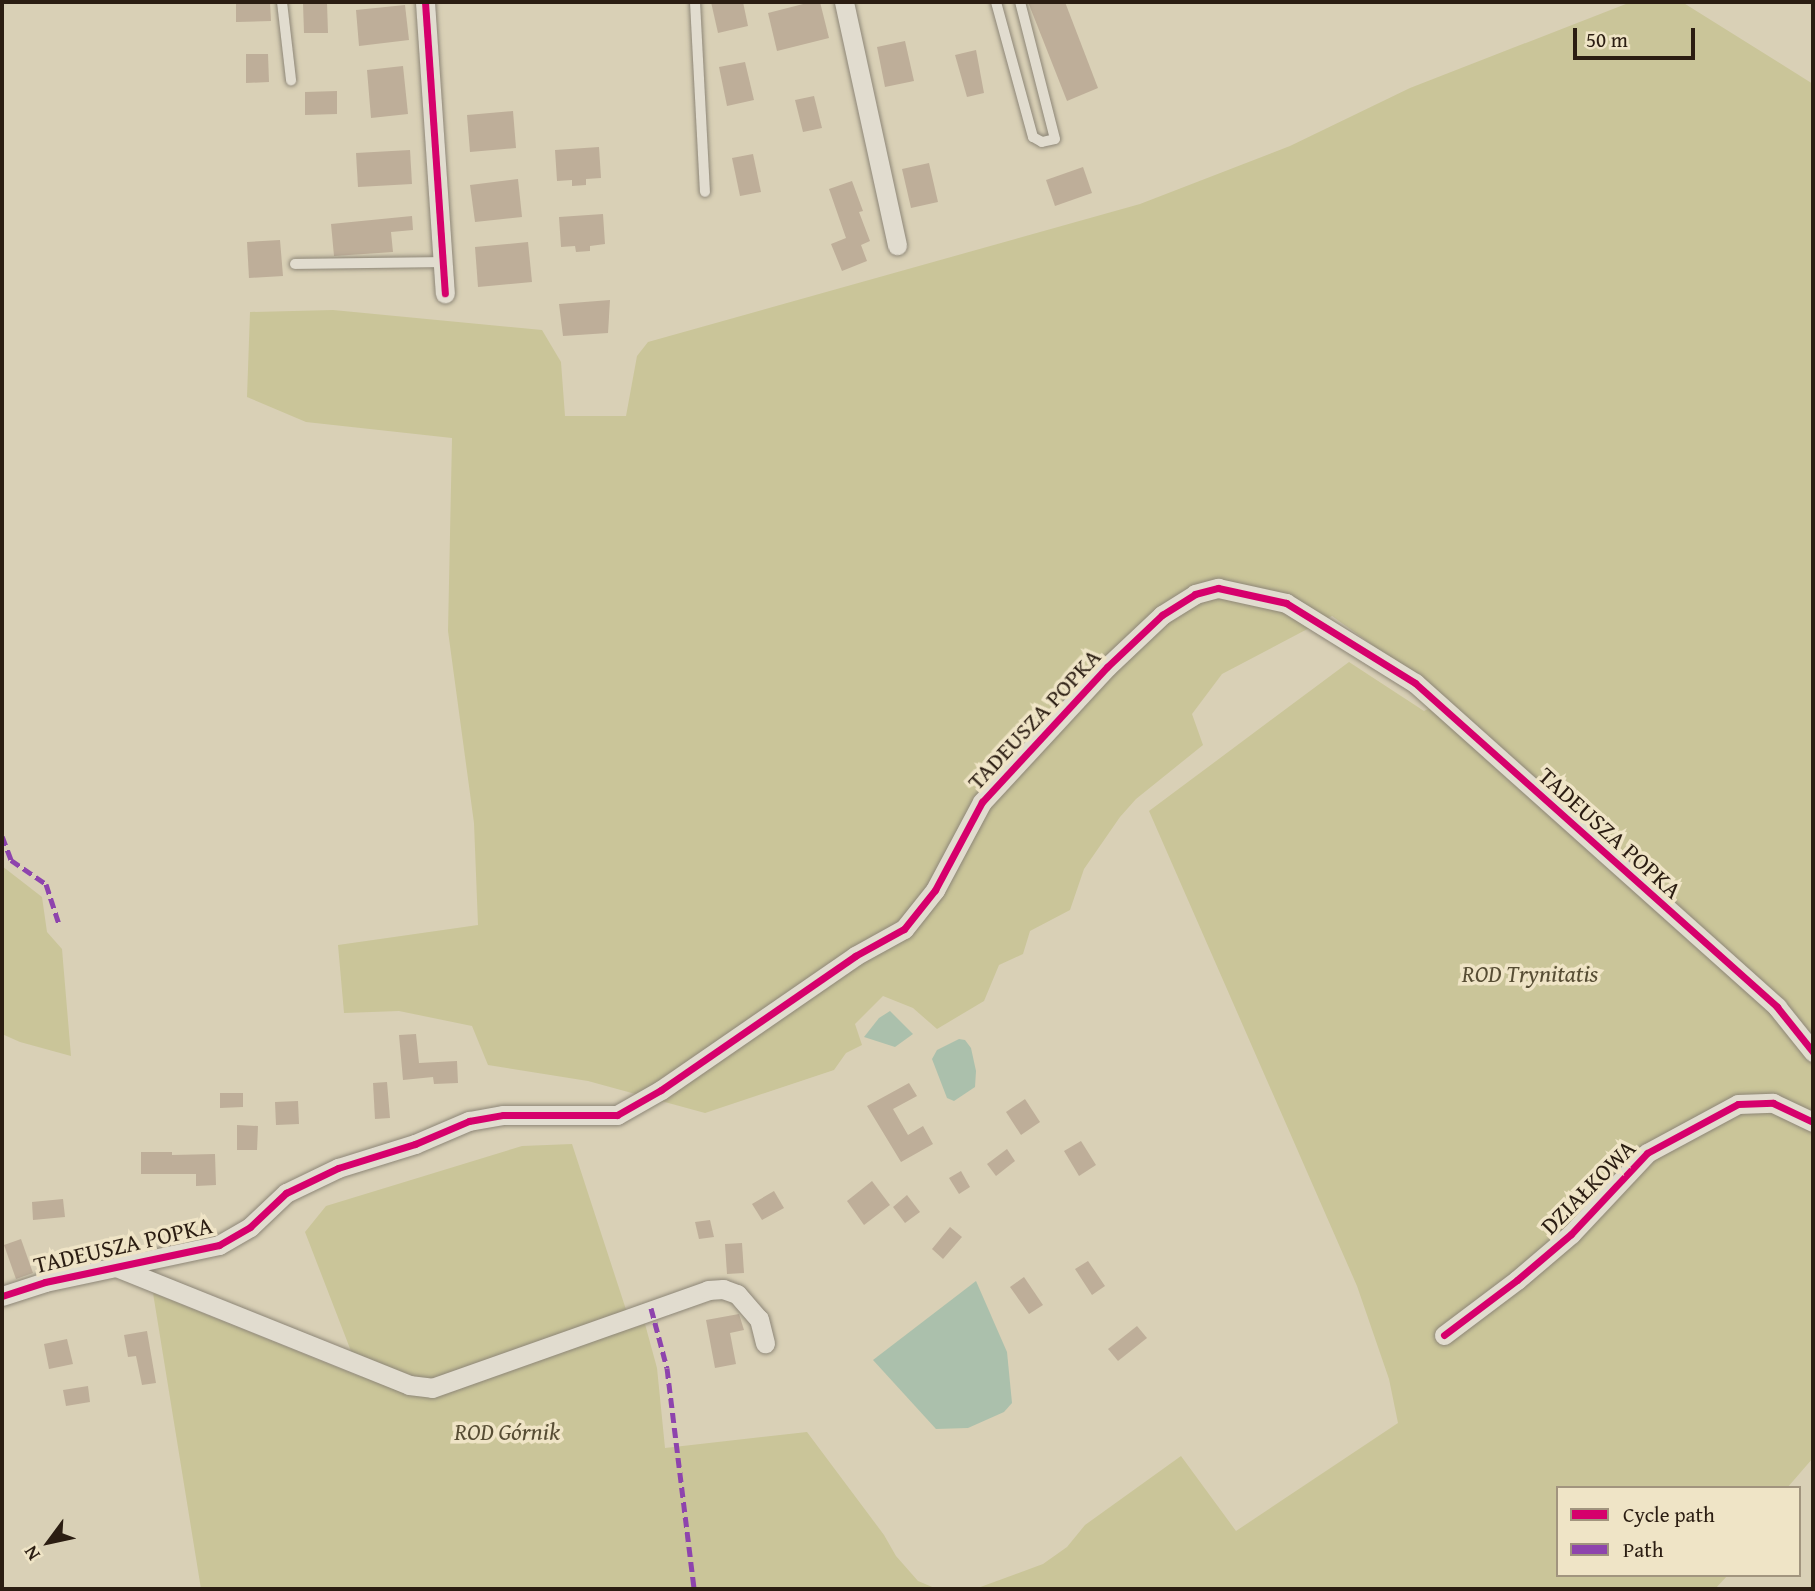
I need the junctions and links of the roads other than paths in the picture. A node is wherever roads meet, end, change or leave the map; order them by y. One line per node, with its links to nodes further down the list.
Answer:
1 (282, 2): 7 (lane)
2 (425, 2): 10 (street)
3 (695, 2): 8 (lane)
4 (844, 2): 9 (street)
5 (996, 2): 6 (lane)
6 (1020, 2)
7 (291, 80)
8 (705, 192)
9 (897, 245)
10 (442, 262): 11 (lane); 12 (street)
11 (295, 264)
12 (445, 293)
13 (1813, 1052): 15 (street, TADEUSZA POPKA)
14 (1813, 1122): 17 (street, DZIAŁKOWA)
15 (116, 1267): 16 (street, TADEUSZA POPKA); 18 (street)
16 (2, 1296)
17 (1444, 1335)
18 (765, 1343)

